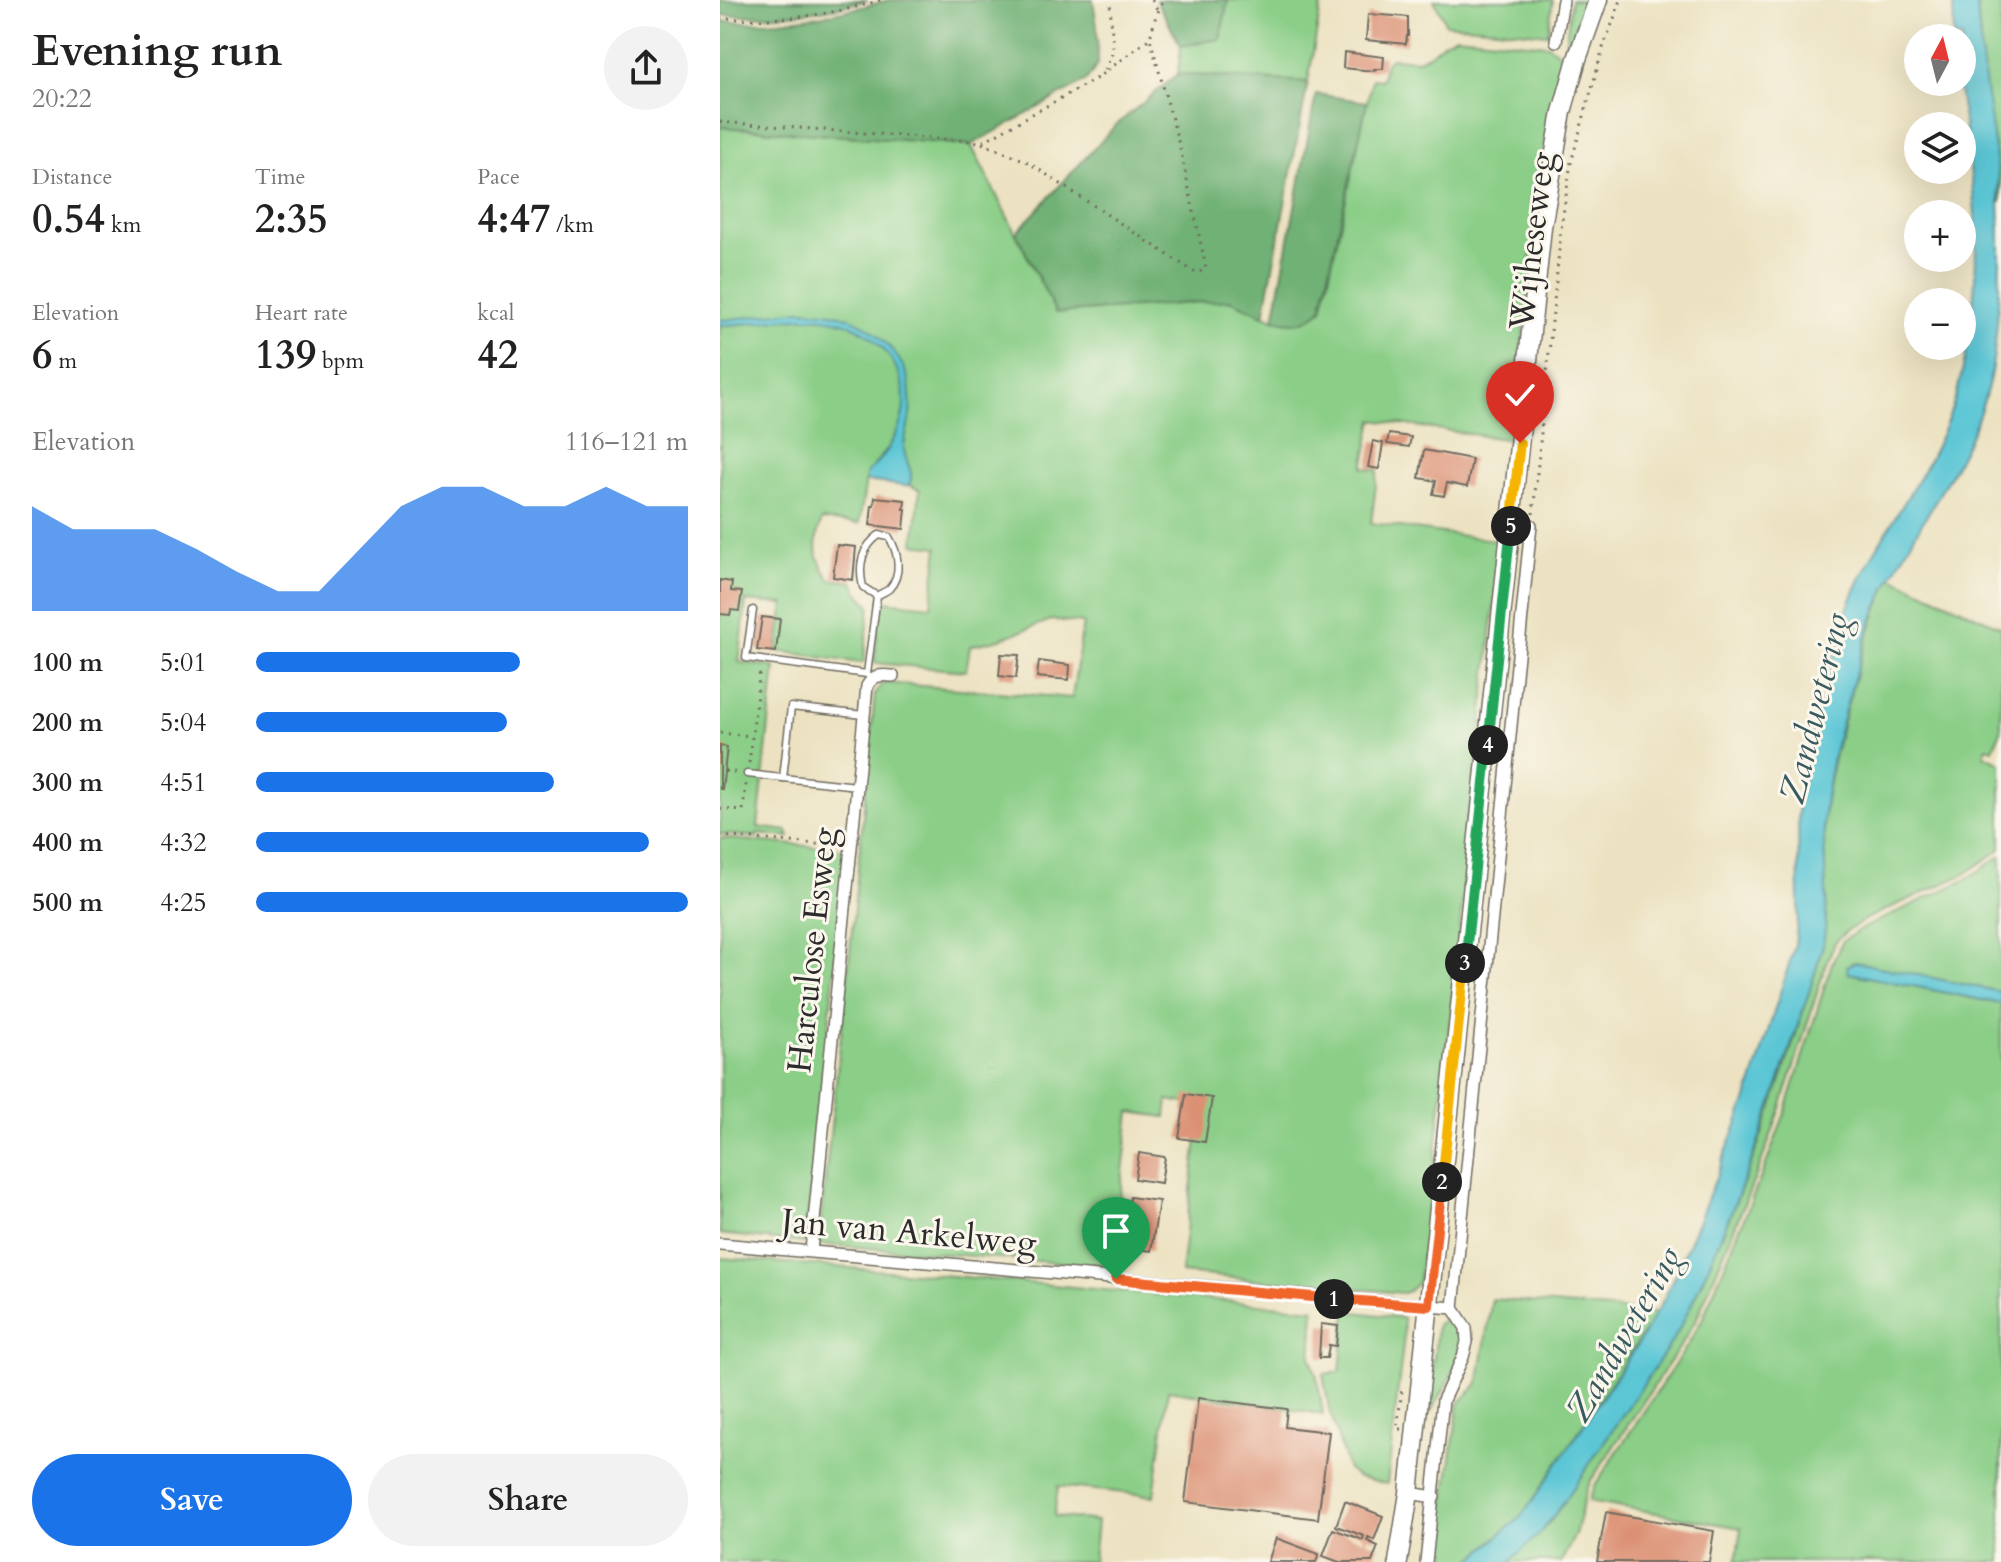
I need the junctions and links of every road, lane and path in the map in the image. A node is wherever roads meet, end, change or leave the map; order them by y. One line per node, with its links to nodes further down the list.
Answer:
1 (881, 0): 9 (path)
2 (1110, 0): 12 (path)
3 (1152, 0): 8 (path)
4 (1563, 0): 11 (street)
5 (1598, 0): 32 (main road, Wijheseweg)
6 (1621, 0): 15 (path, Wijheseweg)
7 (1161, 1): 8 (path)
8 (1158, 11): 10 (path)
9 (720, 18)
10 (1150, 38): 12 (path); 14 (path)
11 (1556, 41)
12 (1103, 74): 14 (path)
13 (720, 122): 14 (path)
14 (982, 142)
15 (1531, 525): 33 (street)
16 (877, 596): 16 (lane); 19 (lane)
17 (753, 610): 18 (lane)
18 (761, 660): 19 (lane); 23 (path)
19 (869, 676): 20 (street); 21 (street, Harculose Esweg)
20 (893, 676)
21 (864, 715): 25 (lane); 26 (street, Harculose Esweg)
22 (720, 733): 23 (path)
23 (752, 736): 24 (path)
24 (747, 774): 25 (lane); 27 (path)
25 (783, 778): 26 (lane)
26 (857, 786): 29 (street, Harculose Esweg)
27 (720, 809)
28 (720, 836): 29 (path)
29 (850, 847): 31 (street, Harculose Esweg)
30 (720, 1244): 31 (street, Jan van Arkelweg)
31 (811, 1251): 32 (street, Jan van Arkelweg)
32 (1429, 1306): 33 (street); 34 (main road, Wijheseweg)
33 (1453, 1308): 35 (street)
34 (1409, 1493): 35 (street); 36 (main road, Wijheseweg)
35 (1434, 1497): 37 (street)
36 (1398, 1562)
37 (1426, 1562)

